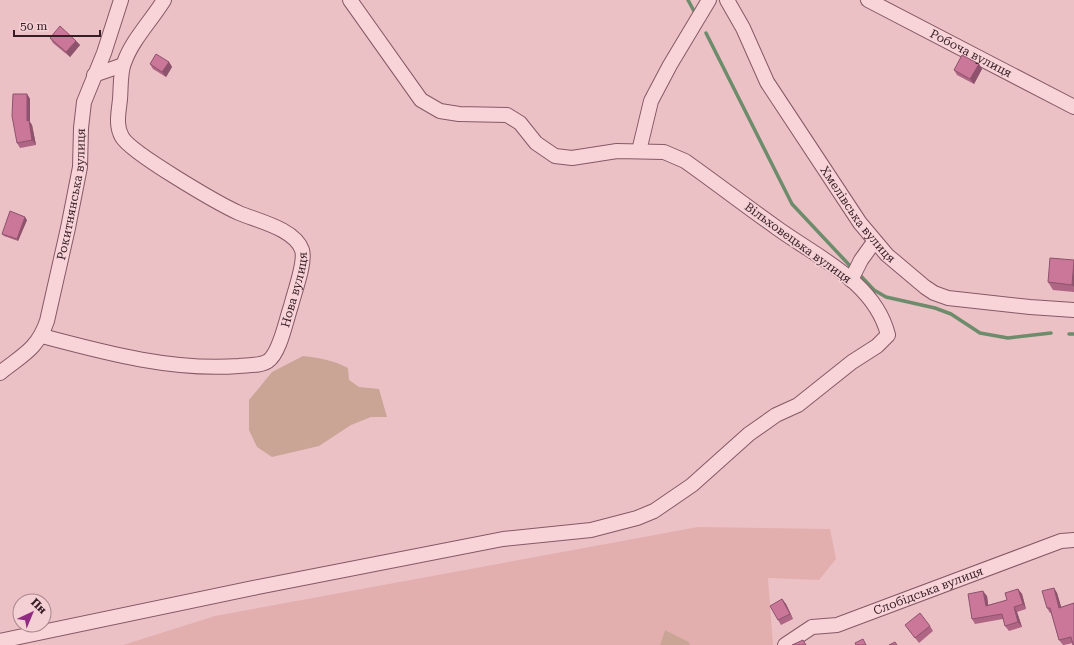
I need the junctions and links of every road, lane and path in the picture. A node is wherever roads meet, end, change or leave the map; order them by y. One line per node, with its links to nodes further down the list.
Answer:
1 (121, 0): 8 (street, Рокитнянська вулиця)
2 (164, 0): 7 (street)
3 (350, 0): 10 (street, Вільховецька вулиця)
4 (709, 0): 10 (street)
5 (728, 0): 11 (street, Хмелівська вулиця)
6 (868, 0): 9 (street, Робоча вулиця)
7 (123, 64): 8 (street); 14 (street, Нова вулиця)
8 (94, 75): 14 (street, Рокитнянська вулиця)
9 (1074, 106)
10 (639, 151): 12 (street, Вільховецька вулиця)
11 (874, 242): 12 (street); 13 (street, Хмелівська вулиця)
12 (851, 277): 17 (street, Вільховецька вулиця)
13 (1074, 310)
14 (42, 336): 15 (street, Рокитнянська вулиця)
15 (0, 373)
16 (1074, 540): 18 (street, Слобідська вулиця)
17 (0, 641)
18 (785, 645)

